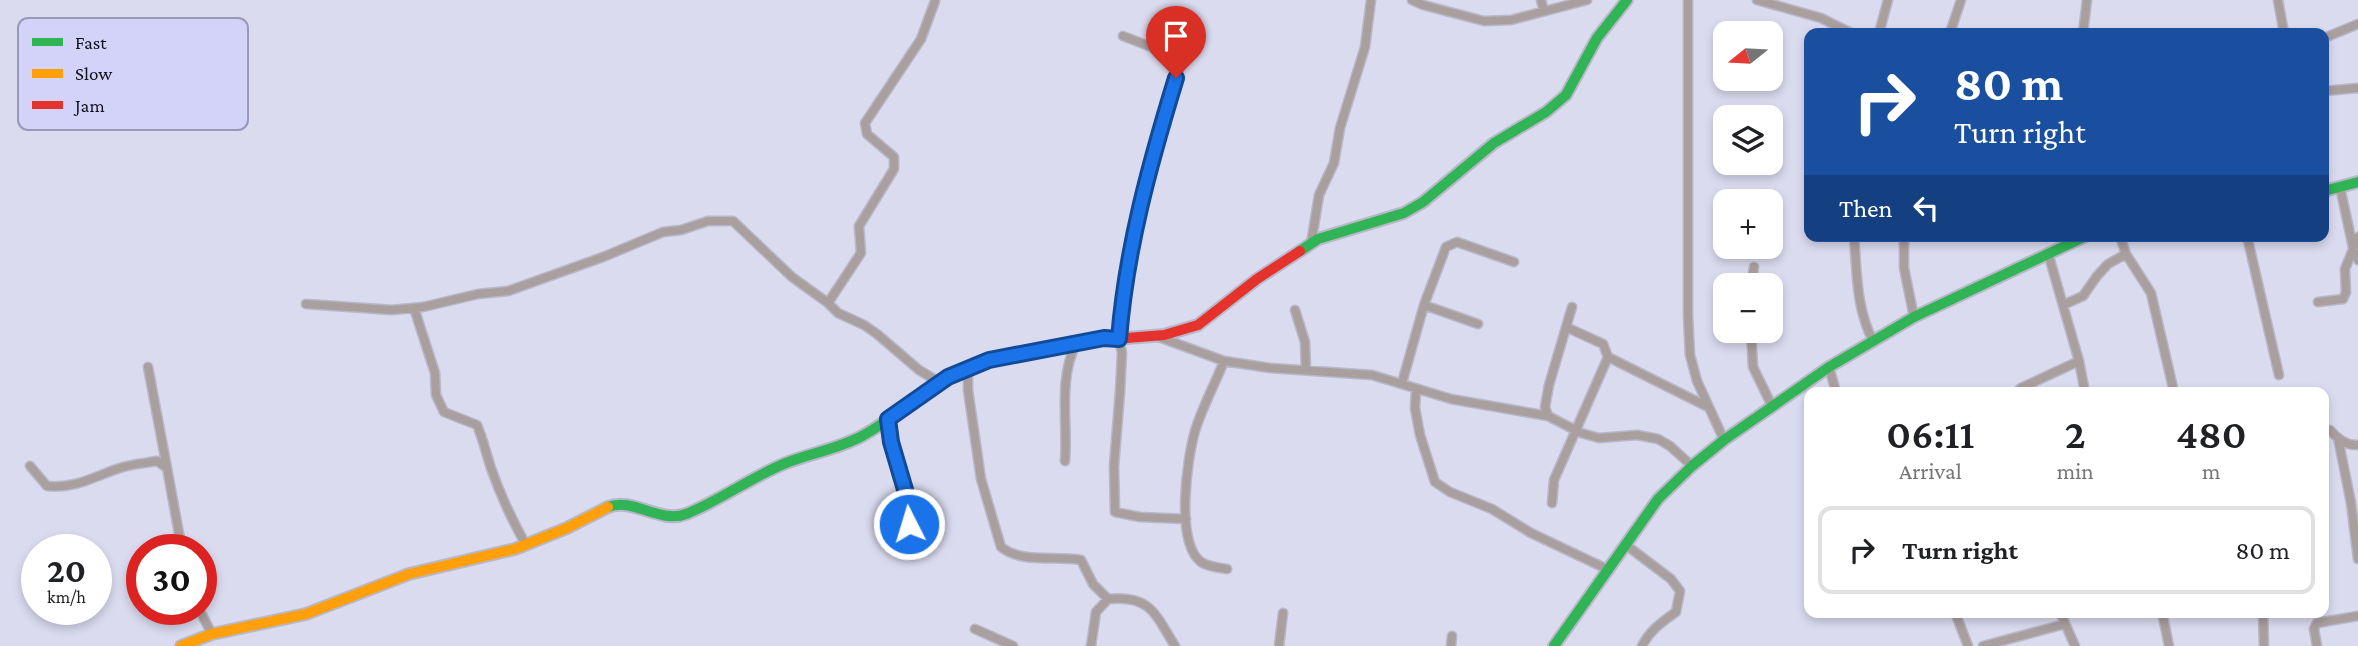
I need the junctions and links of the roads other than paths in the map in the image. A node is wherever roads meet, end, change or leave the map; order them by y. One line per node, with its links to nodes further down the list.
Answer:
1 (1371, 0): 34 (street)
2 (1412, 0): 14 (street)
3 (1541, 0): 14 (street)
4 (1587, 0): 14 (street)
5 (1627, 0): 34 (street)
6 (1688, 0): 72 (street)
7 (1756, 0): 13 (street)
8 (1888, 0): 17 (street)
9 (1961, 0): 18 (street)
10 (2087, 0): 19 (street)
11 (2278, 0): 20 (street)
12 (935, 1): 43 (street)
13 (1773, 2): 16 (street)
14 (1544, 11)
15 (2358, 24): 22 (street)
16 (1841, 28)
17 (1880, 28)
18 (1952, 28)
19 (2084, 28)
20 (2283, 28)
21 (1123, 36): 53 (street)
22 (2329, 36)
23 (2358, 89): 24 (street)
24 (2329, 91)
25 (2358, 182): 26 (street)
26 (2340, 187): 27 (street); 37 (street)
27 (2329, 190)
28 (2358, 237): 37 (street)
29 (1854, 242): 54 (street)
30 (1904, 242): 49 (street)
31 (2073, 242): 35 (street)
32 (2122, 242): 36 (street)
33 (2248, 242): 64 (street)
34 (1311, 244): 52 (street)
35 (2048, 253): 45 (street); 49 (street)
36 (2126, 254): 45 (street); 70 (street)
37 (2356, 256): 41 (street)
38 (1514, 262): 44 (street)
39 (1754, 267): 40 (street)
40 (1753, 273)
41 (2318, 302)
42 (306, 303): 47 (street)
43 (828, 303): 47 (street); 65 (street)
44 (1424, 305): 50 (street); 66 (street)
45 (2063, 305): 58 (street)
46 (1572, 307): 51 (street)
47 (414, 308): 90 (street)
48 (1295, 310): 63 (street)
49 (1914, 317): 54 (street)
50 (1478, 324)
51 (1566, 327): 57 (street); 74 (street)
52 (1155, 335): 53 (street); 59 (street)
53 (1119, 339): 56 (street); 87 (street)
54 (1873, 341): 60 (street)
55 (1752, 343): 73 (street)
56 (1076, 344): 62 (street); 81 (street)
57 (1608, 357): 72 (street); 76 (street)
58 (2079, 361): 68 (street); 69 (street)
59 (1224, 362): 63 (street); 87 (street)
60 (1829, 367): 67 (street); 73 (street)
61 (148, 368): 84 (street)
62 (968, 369): 65 (street); 95 (street)
63 (1306, 370): 66 (street)
64 (2279, 375)
65 (939, 382): 75 (street)
66 (1402, 383): 71 (street)
67 (1835, 387)
68 (2021, 387)
69 (2084, 387)
70 (2173, 387)
71 (1416, 389): 74 (street); 94 (street)
72 (1706, 405): 79 (street)
73 (1772, 406): 79 (street)
74 (1548, 416): 76 (street)
75 (888, 419): 88 (street); 90 (street)
76 (1576, 430): 83 (street); 85 (street)
77 (2329, 430): 78 (street)
78 (2338, 439): 80 (street); 86 (street)
79 (1724, 440): 83 (street)
80 (2358, 445)
81 (1065, 461)
82 (30, 466): 84 (street)
83 (1692, 466): 91 (street)
84 (167, 468): 89 (street)
85 (1552, 503)
86 (2355, 508): 92 (street)
87 (1186, 519): 93 (street)
88 (888, 530)
89 (179, 534)
90 (526, 545): 105 (street)
91 (1626, 545): 94 (street); 112 (street)
92 (2358, 559)
93 (1227, 569)
94 (1609, 570): 111 (street)
95 (1108, 599): 108 (street); 109 (street)
96 (1283, 612): 110 (street)
97 (2358, 616): 118 (street)
98 (1957, 618): 113 (street)
99 (2062, 618): 102 (street)
100 (2163, 618): 116 (street)
101 (2263, 618): 117 (street)
102 (2065, 624): 114 (street); 115 (street)
103 (207, 625): 105 (street)
104 (975, 629): 107 (street)
105 (212, 634): 106 (street)
106 (181, 646)
107 (1013, 646)
108 (1091, 646)
109 (1175, 646)
110 (1279, 646)
111 (1553, 646)
112 (1642, 646)
113 (1968, 646)
114 (1983, 646)
115 (2075, 646)
116 (2169, 646)
117 (2264, 646)
118 (2317, 646)

